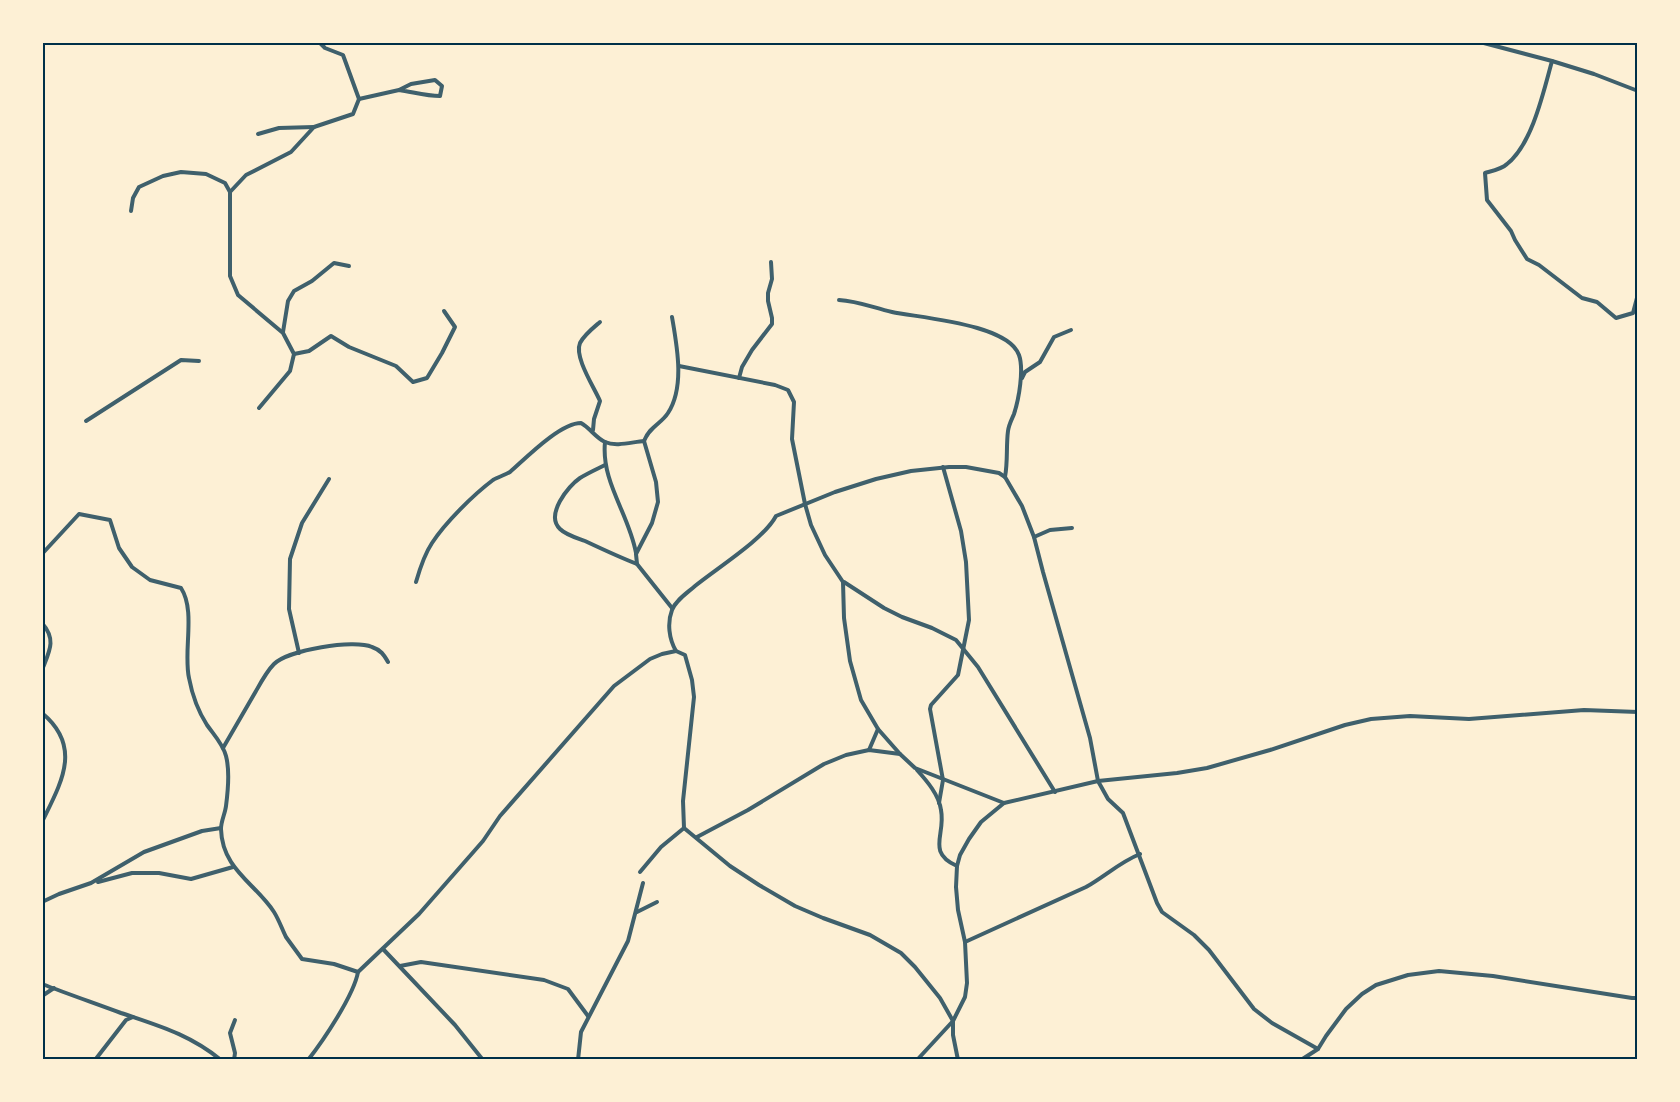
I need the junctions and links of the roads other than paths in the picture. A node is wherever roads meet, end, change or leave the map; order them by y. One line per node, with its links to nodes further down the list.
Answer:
1 (319, 42): 6 (street)
2 (1480, 42): 3 (street)
3 (1552, 61): 5 (street); 13 (street)
4 (399, 90): 4 (street); 6 (street)
5 (1638, 91)
6 (359, 99): 7 (street)
7 (314, 127): 8 (street); 9 (street)
8 (258, 134)
9 (230, 192): 10 (street); 19 (street)
10 (131, 211)
11 (771, 262): 23 (street)
12 (349, 266): 19 (street)
13 (1638, 294)
14 (839, 300): 24 (street)
15 (444, 310): 20 (street)
16 (672, 318): 22 (street)
17 (600, 322): 27 (street)
18 (1071, 330): 24 (street)
19 (283, 333): 20 (street)
20 (294, 354): 25 (street)
21 (199, 361): 26 (street)
22 (679, 366): 23 (street); 28 (street)
23 (739, 378): 34 (street)
24 (1020, 381): 32 (street)
25 (259, 408)
26 (86, 421)
27 (592, 431): 29 (street); 40 (street)
28 (644, 441): 29 (street); 38 (street)
29 (605, 442): 30 (street)
30 (605, 465): 38 (street); 39 (street)
31 (943, 467): 32 (street); 34 (street); 44 (street)
32 (1005, 477): 36 (street)
33 (328, 478): 46 (street)
34 (805, 504): 41 (street); 42 (street)
35 (1072, 528): 36 (street)
36 (1035, 537): 57 (street)
37 (42, 554): 52 (street)
38 (636, 554): 39 (street)
39 (637, 564): 42 (street)
40 (416, 582)
41 (843, 582): 44 (street); 51 (street)
42 (672, 608): 45 (street)
43 (42, 623): 48 (street)
44 (963, 648): 56 (street); 58 (street)
45 (676, 651): 63 (street); 75 (street)
46 (299, 652): 47 (street); 52 (street)
47 (388, 662)
48 (42, 670)
49 (1638, 711): 57 (street)
50 (42, 713): 61 (street)
51 (879, 729): 53 (street); 54 (street)
52 (223, 748): 62 (street)
53 (869, 750): 54 (street); 64 (street)
54 (900, 754): 55 (street)
55 (915, 768): 56 (street); 59 (street)
56 (943, 780): 59 (street); 60 (street)
57 (1098, 781): 58 (street); 65 (street)
58 (1055, 792): 60 (street)
59 (939, 803): 66 (street)
60 (1004, 803): 66 (street)
61 (42, 822)
62 (221, 828): 67 (street); 69 (street)
63 (684, 828): 64 (street); 68 (street)
64 (697, 837): 85 (street)
65 (1140, 854): 74 (street); 86 (street)
66 (957, 866): 74 (street)
67 (233, 867): 69 (street); 77 (street)
68 (640, 872)
69 (92, 883): 71 (street)
70 (644, 883): 73 (street)
71 (42, 902)
72 (657, 902): 73 (street)
73 (637, 912): 82 (street)
74 (965, 942): 85 (street)
75 (384, 949): 76 (street); 77 (street)
76 (400, 966): 82 (street); 93 (street)
77 (358, 972): 92 (street)
78 (42, 984): 79 (street)
79 (54, 988): 80 (street); 83 (street)
80 (42, 996)
81 (1638, 998): 86 (street)
82 (588, 1016): 94 (street)
83 (134, 1017): 87 (street); 90 (street)
84 (235, 1020): 91 (street)
85 (953, 1021): 95 (street); 96 (street)
86 (1318, 1049): 97 (street)
87 (102, 1053): 88 (street); 89 (street)
88 (95, 1060)
89 (106, 1060)
90 (221, 1060)
91 (234, 1060)
92 (308, 1060)
93 (483, 1060)
94 (578, 1060)
95 (917, 1060)
96 (958, 1060)
97 (1301, 1060)

